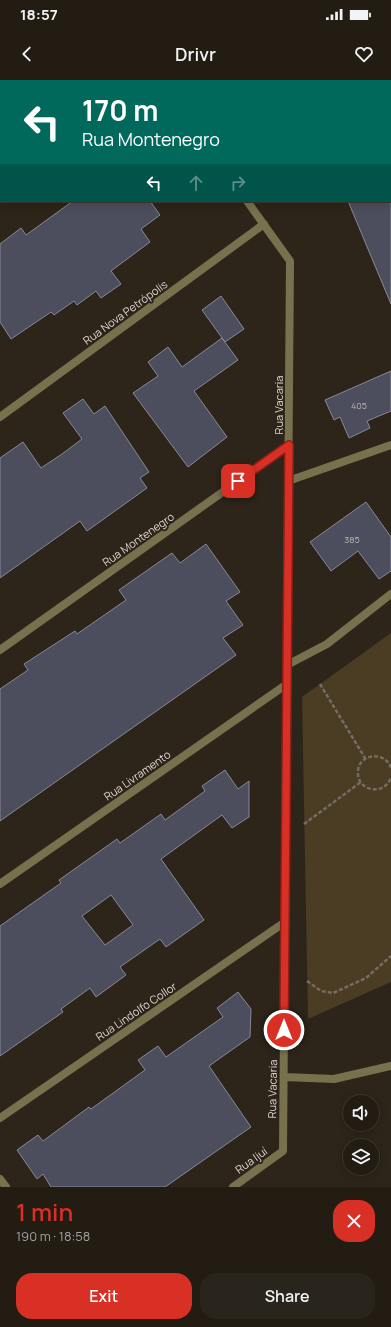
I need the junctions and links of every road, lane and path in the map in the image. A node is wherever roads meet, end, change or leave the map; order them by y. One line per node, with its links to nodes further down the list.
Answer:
1 (248, 202): 2 (street, Rua Vacaria)
2 (264, 224): 3 (street, Rua Nova Petrópolis); 4 (street, Rua Vacaria)
3 (0, 417)
4 (289, 445): 6 (street, Rua Vacaria); 8 (street, Rua Montenegro)
5 (391, 445): 6 (street)
6 (288, 482): 9 (street, Rua Vacaria)
7 (391, 594): 9 (street)
8 (0, 650)
9 (287, 665): 10 (street, Rua Vacaria)
10 (287, 684): 18 (street, Rua Livramento); 19 (street, Rua Vacaria)
11 (320, 684): 12 (path)
12 (365, 758): 13 (path); 16 (path)
13 (390, 762): 14 (path)
14 (391, 768)
15 (391, 777): 16 (path)
16 (361, 782): 17 (path)
17 (304, 824)
18 (0, 884)
19 (285, 922): 23 (street, Rua Vacaria); 24 (street, Rua Lindolfo Collor)
20 (391, 956): 21 (path)
21 (307, 981)
22 (391, 1066): 23 (street)
23 (284, 1077): 25 (street, Rua Vacaria)
24 (0, 1118)
25 (283, 1151): 28 (street, Rua Ijuí)
26 (0, 1179): 27 (street)
27 (6, 1187)
28 (232, 1187)

